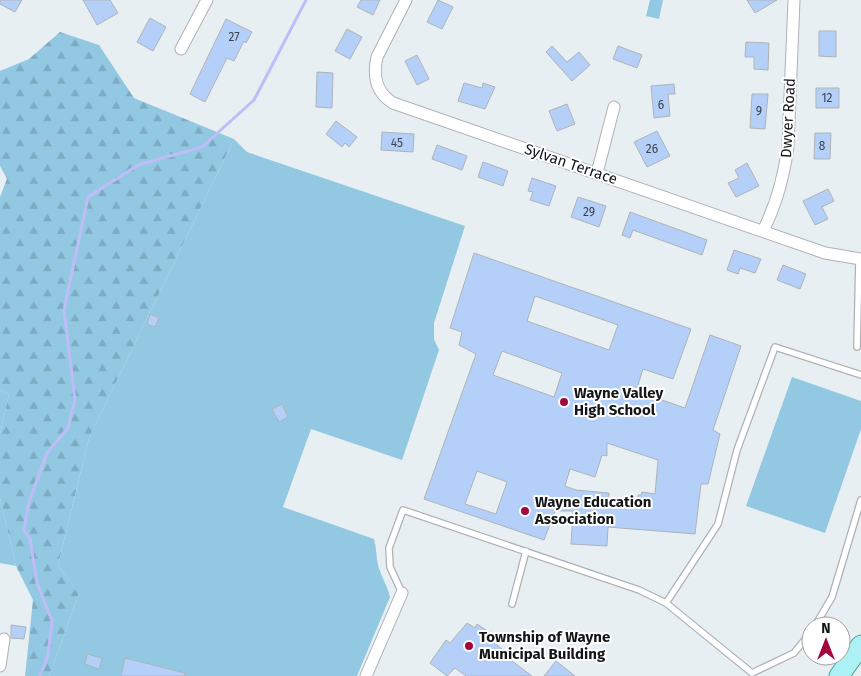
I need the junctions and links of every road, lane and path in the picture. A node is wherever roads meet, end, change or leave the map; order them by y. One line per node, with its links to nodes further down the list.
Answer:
1 (406, 0): 6 (street, Sylvan Terrace)
2 (794, 0): 7 (street, Dwyer Road)
3 (204, 1): 4 (street)
4 (181, 49)
5 (614, 106): 6 (street)
6 (597, 173): 7 (street, Sylvan Terrace)
7 (763, 231): 8 (street, Sylvan Terrace)
8 (860, 259): 9 (lane)
9 (860, 290): 10 (lane)
10 (857, 347)
11 (861, 375): 16 (lane)
12 (861, 500): 13 (lane)
13 (860, 511): 18 (lane)
14 (526, 551): 15 (lane); 16 (lane); 17 (lane)
15 (402, 593): 23 (street)
16 (666, 602): 20 (lane)
17 (512, 604)
18 (821, 616)
19 (4, 639): 22 (street)
20 (801, 644)
21 (861, 645): 24 (main road)
22 (0, 666)
23 (366, 676)
24 (839, 676)

